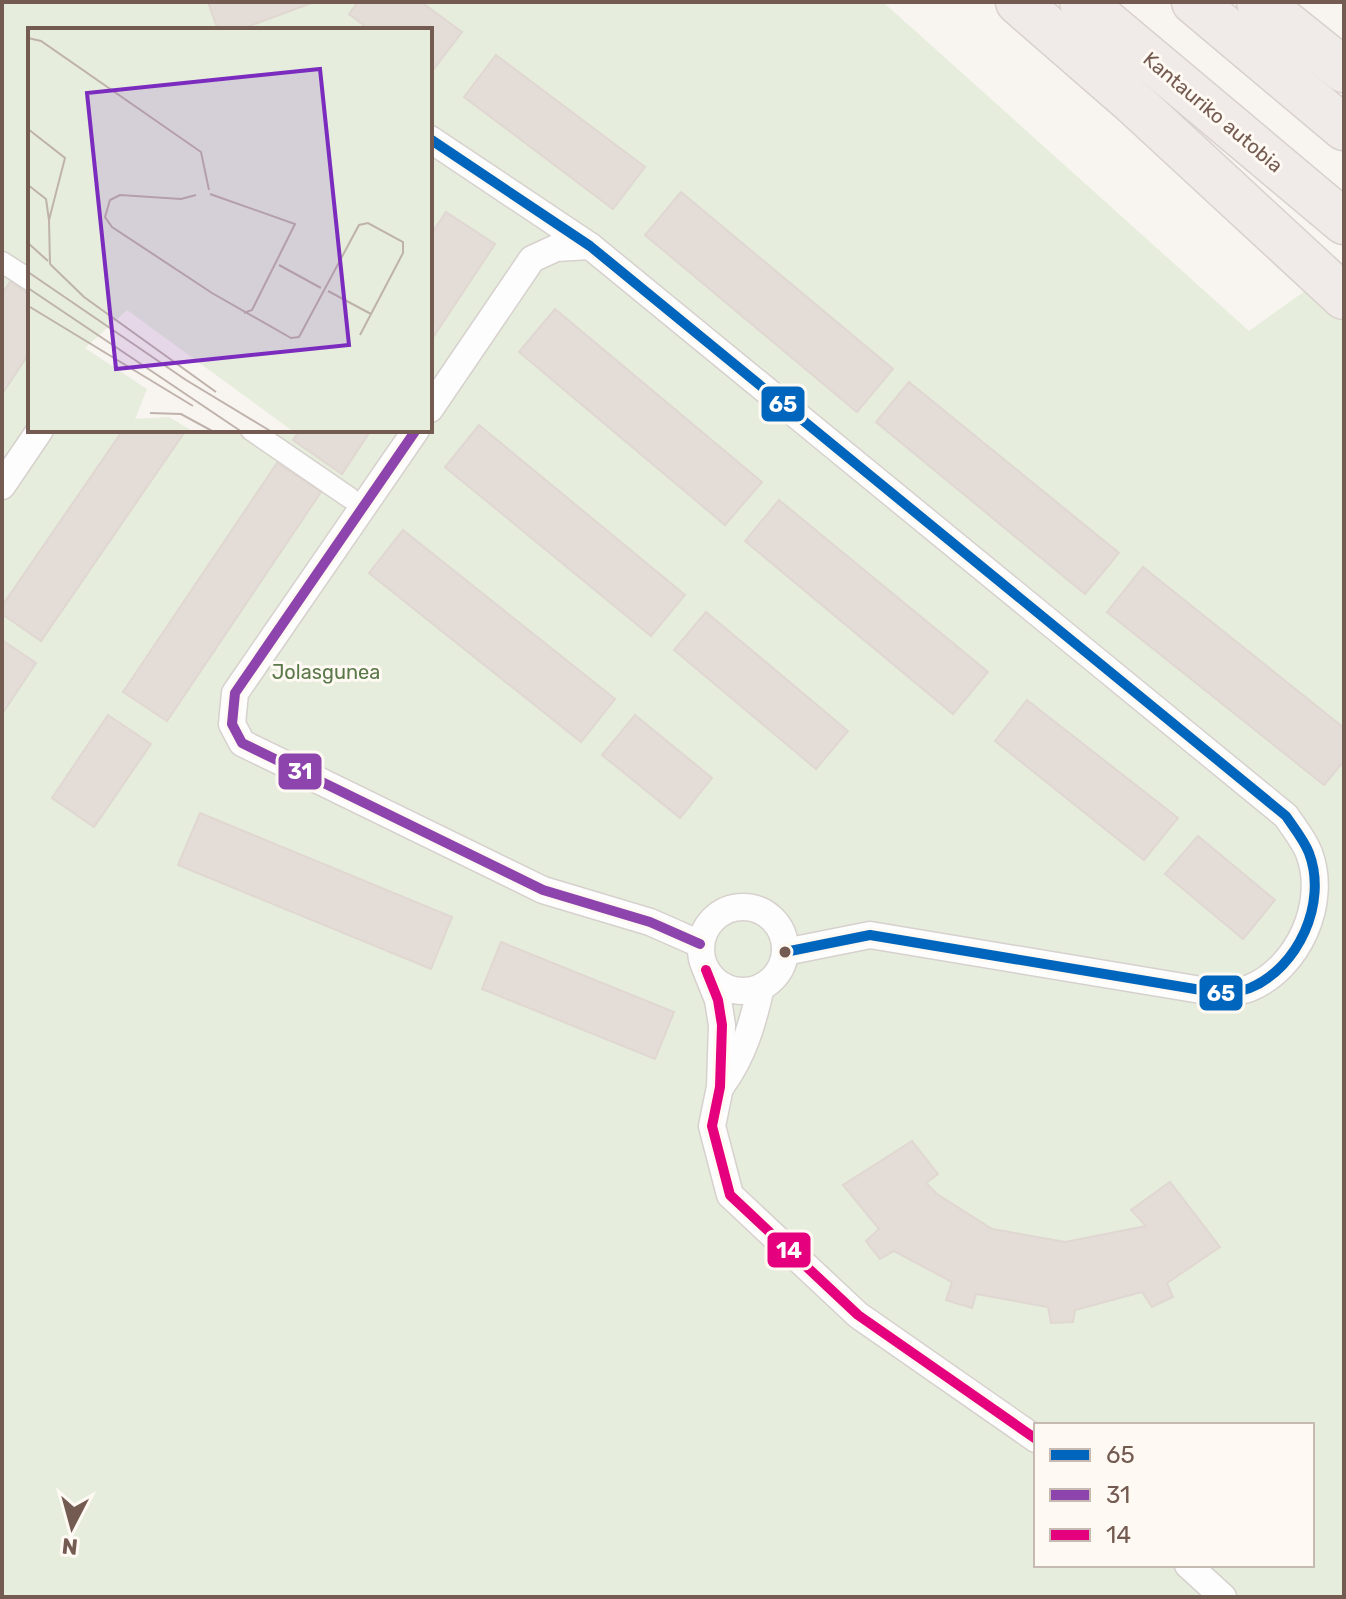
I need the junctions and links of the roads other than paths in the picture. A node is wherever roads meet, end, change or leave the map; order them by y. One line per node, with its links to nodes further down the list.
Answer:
1 (1018, 2): 14 (highway)
2 (1082, 2): 9 (highway, Kantauriko autobia)
3 (1194, 2): 6 (highway)
4 (1259, 2): 5 (highway)
5 (1344, 70)
6 (1344, 128)
7 (432, 140): 8 (street)
8 (519, 201): 10 (street); 11 (street)
9 (1344, 222)
10 (590, 246): 11 (street); 22 (street)
11 (532, 259): 15 (street)
12 (2, 262): 13 (street)
13 (28, 279)
14 (1344, 297)
15 (432, 406)
16 (39, 432): 19 (street)
17 (254, 432): 20 (street)
18 (415, 432): 21 (street)
19 (2, 486)
20 (350, 498)
21 (700, 944): 22 (street); 23 (street)
22 (785, 952): 24 (street)
23 (706, 970): 24 (street); 25 (street)
24 (761, 987): 25 (street)
25 (720, 1087): 26 (street)
26 (1034, 1438)
27 (1190, 1567): 28 (street)
28 (1223, 1597)

